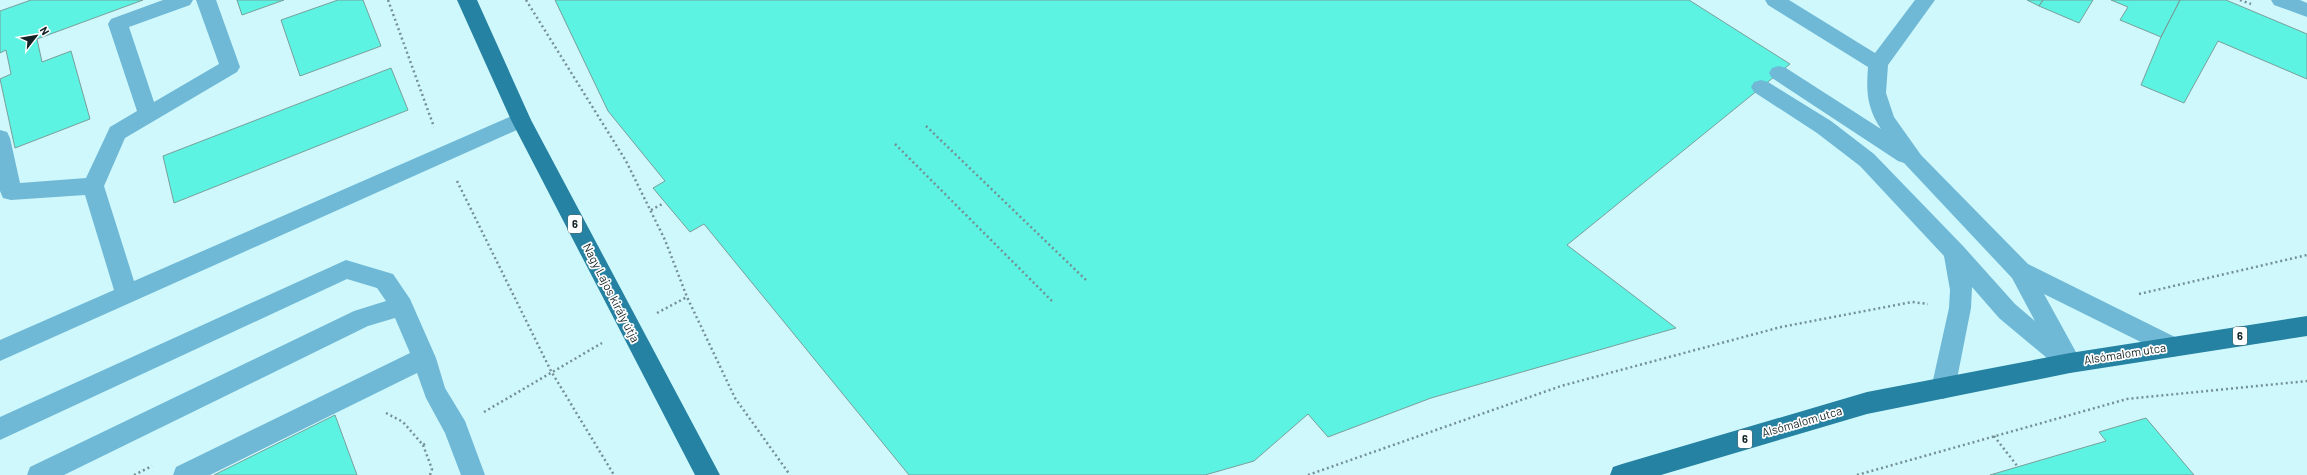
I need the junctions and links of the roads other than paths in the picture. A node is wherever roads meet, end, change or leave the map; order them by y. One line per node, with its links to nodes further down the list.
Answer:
1 (183, 0): 11 (street)
2 (206, 0): 11 (street)
3 (467, 0): 12 (main road, Nagy Lajos király útja / 6)
4 (1774, 0): 8 (street)
5 (1925, 0): 8 (street)
6 (2281, 0): 7 (street)
7 (2307, 10)
8 (1878, 64): 14 (street)
9 (1779, 73): 14 (street)
10 (1761, 87): 16 (street)
11 (148, 113): 15 (street)
12 (522, 120): 18 (street); 30 (main road, Nagy Lajos király útja / 6)
13 (0, 138): 15 (street)
14 (1914, 161): 17 (street)
15 (93, 186): 18 (street)
16 (1955, 252): 24 (street); 25 (street)
17 (2020, 271): 21 (street); 24 (street)
18 (127, 294): 22 (street)
19 (402, 306): 23 (street); 26 (street); 27 (street)
20 (2307, 326): 21 (main road, Alsómalom utca / 6)
21 (2173, 347): 24 (main road, Alsómalom utca / 6)
22 (0, 351)
23 (424, 358): 28 (street); 29 (street)
24 (2070, 363): 25 (main road, Alsómalom utca / 6)
25 (1943, 389): 31 (main road, Alsómalom utca / 6)
26 (0, 429)
27 (39, 475)
28 (185, 475)
29 (473, 475)
30 (708, 475)
31 (1622, 475)

